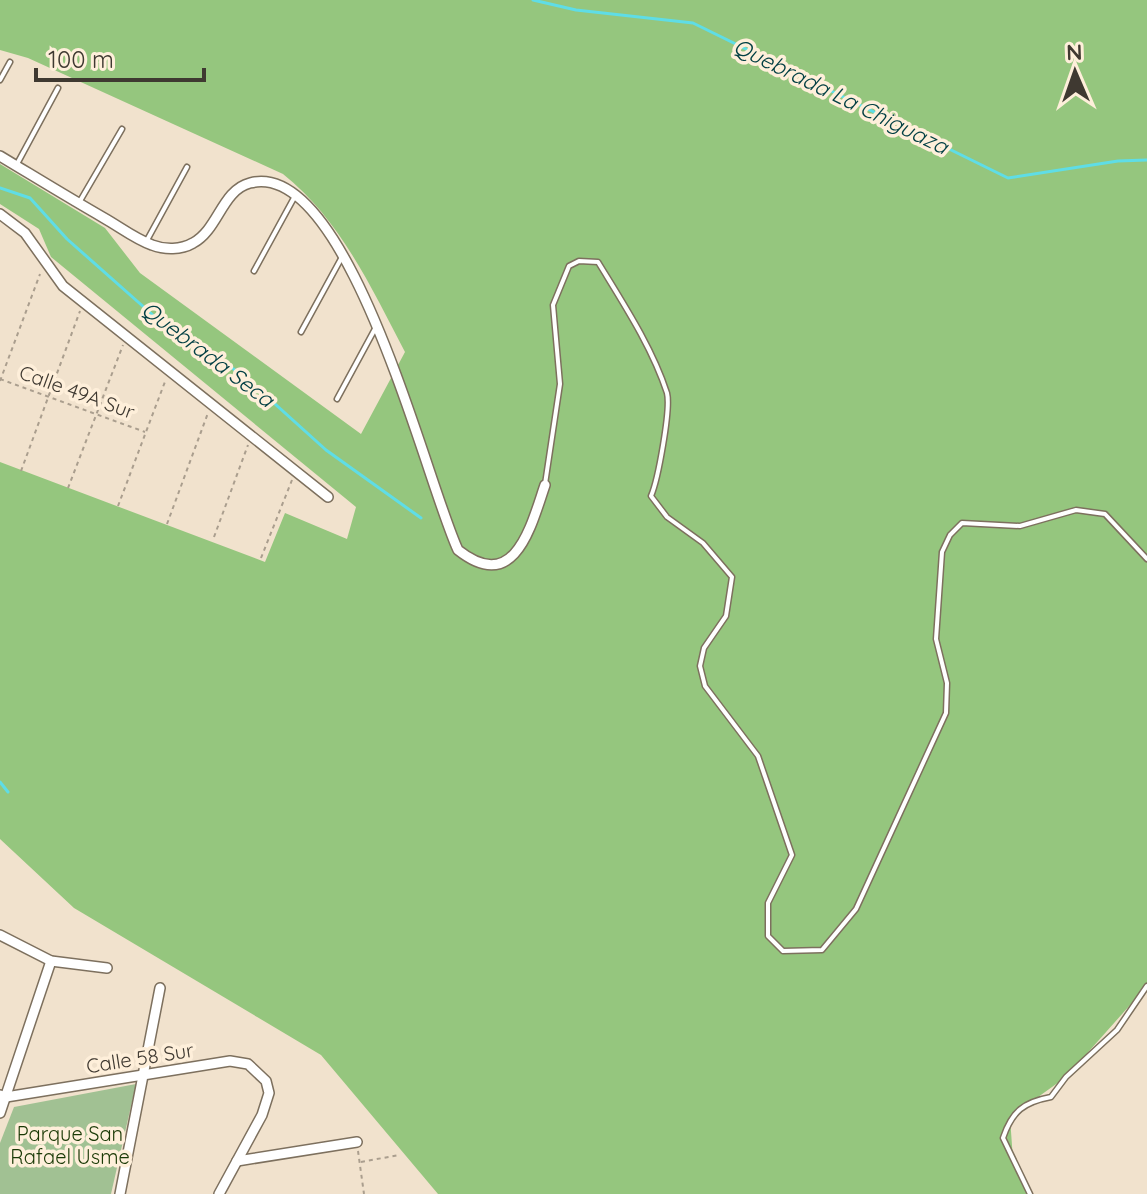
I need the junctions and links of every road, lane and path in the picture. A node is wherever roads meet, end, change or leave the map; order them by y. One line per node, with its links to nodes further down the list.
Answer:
1 (10, 62): 2 (lane)
2 (0, 80)
3 (58, 88): 6 (lane)
4 (122, 129): 9 (lane)
5 (0, 156): 6 (street)
6 (16, 166): 9 (street)
7 (187, 167): 11 (lane)
8 (295, 195): 11 (street); 12 (street); 14 (lane)
9 (79, 204): 11 (street)
10 (0, 214): 13 (street)
11 (146, 242)
12 (342, 257): 16 (street); 17 (lane)
13 (44, 264): 15 (street); 20 (path)
14 (254, 271)
15 (83, 302): 18 (street); 21 (path)
16 (378, 323): 22 (lane); 29 (street)
17 (301, 332)
18 (126, 336): 19 (street); 24 (path)
19 (169, 371): 23 (street); 25 (path)
20 (0, 380): 21 (path, Calle 49A Sur)
21 (49, 396): 24 (path, Calle 49A Sur); 27 (path)
22 (337, 399)
23 (211, 404): 26 (street); 33 (path)
24 (96, 414): 25 (path, Calle 49A Sur); 30 (path)
25 (145, 432): 32 (path)
26 (252, 436): 28 (street); 34 (path)
27 (21, 471)
28 (296, 472): 31 (street); 35 (path)
29 (545, 485): 36 (lane)
30 (68, 488)
31 (328, 497)
32 (118, 506)
33 (167, 524)
34 (214, 537)
35 (261, 558)
36 (1147, 559)
37 (0, 935): 38 (street)
38 (51, 961): 39 (street); 43 (street)
39 (107, 968)
40 (1147, 986): 52 (lane)
41 (160, 988): 42 (street)
42 (145, 1076): 43 (street, Calle 58 Sur); 47 (street, Calle 58 Sur); 49 (street)
43 (3, 1096): 44 (street)
44 (0, 1113)
45 (357, 1142): 47 (street); 48 (path)
46 (399, 1155): 48 (path)
47 (237, 1161): 50 (street)
48 (360, 1162): 51 (path)
49 (120, 1194)
50 (219, 1194)
51 (364, 1194)
52 (1030, 1194)

